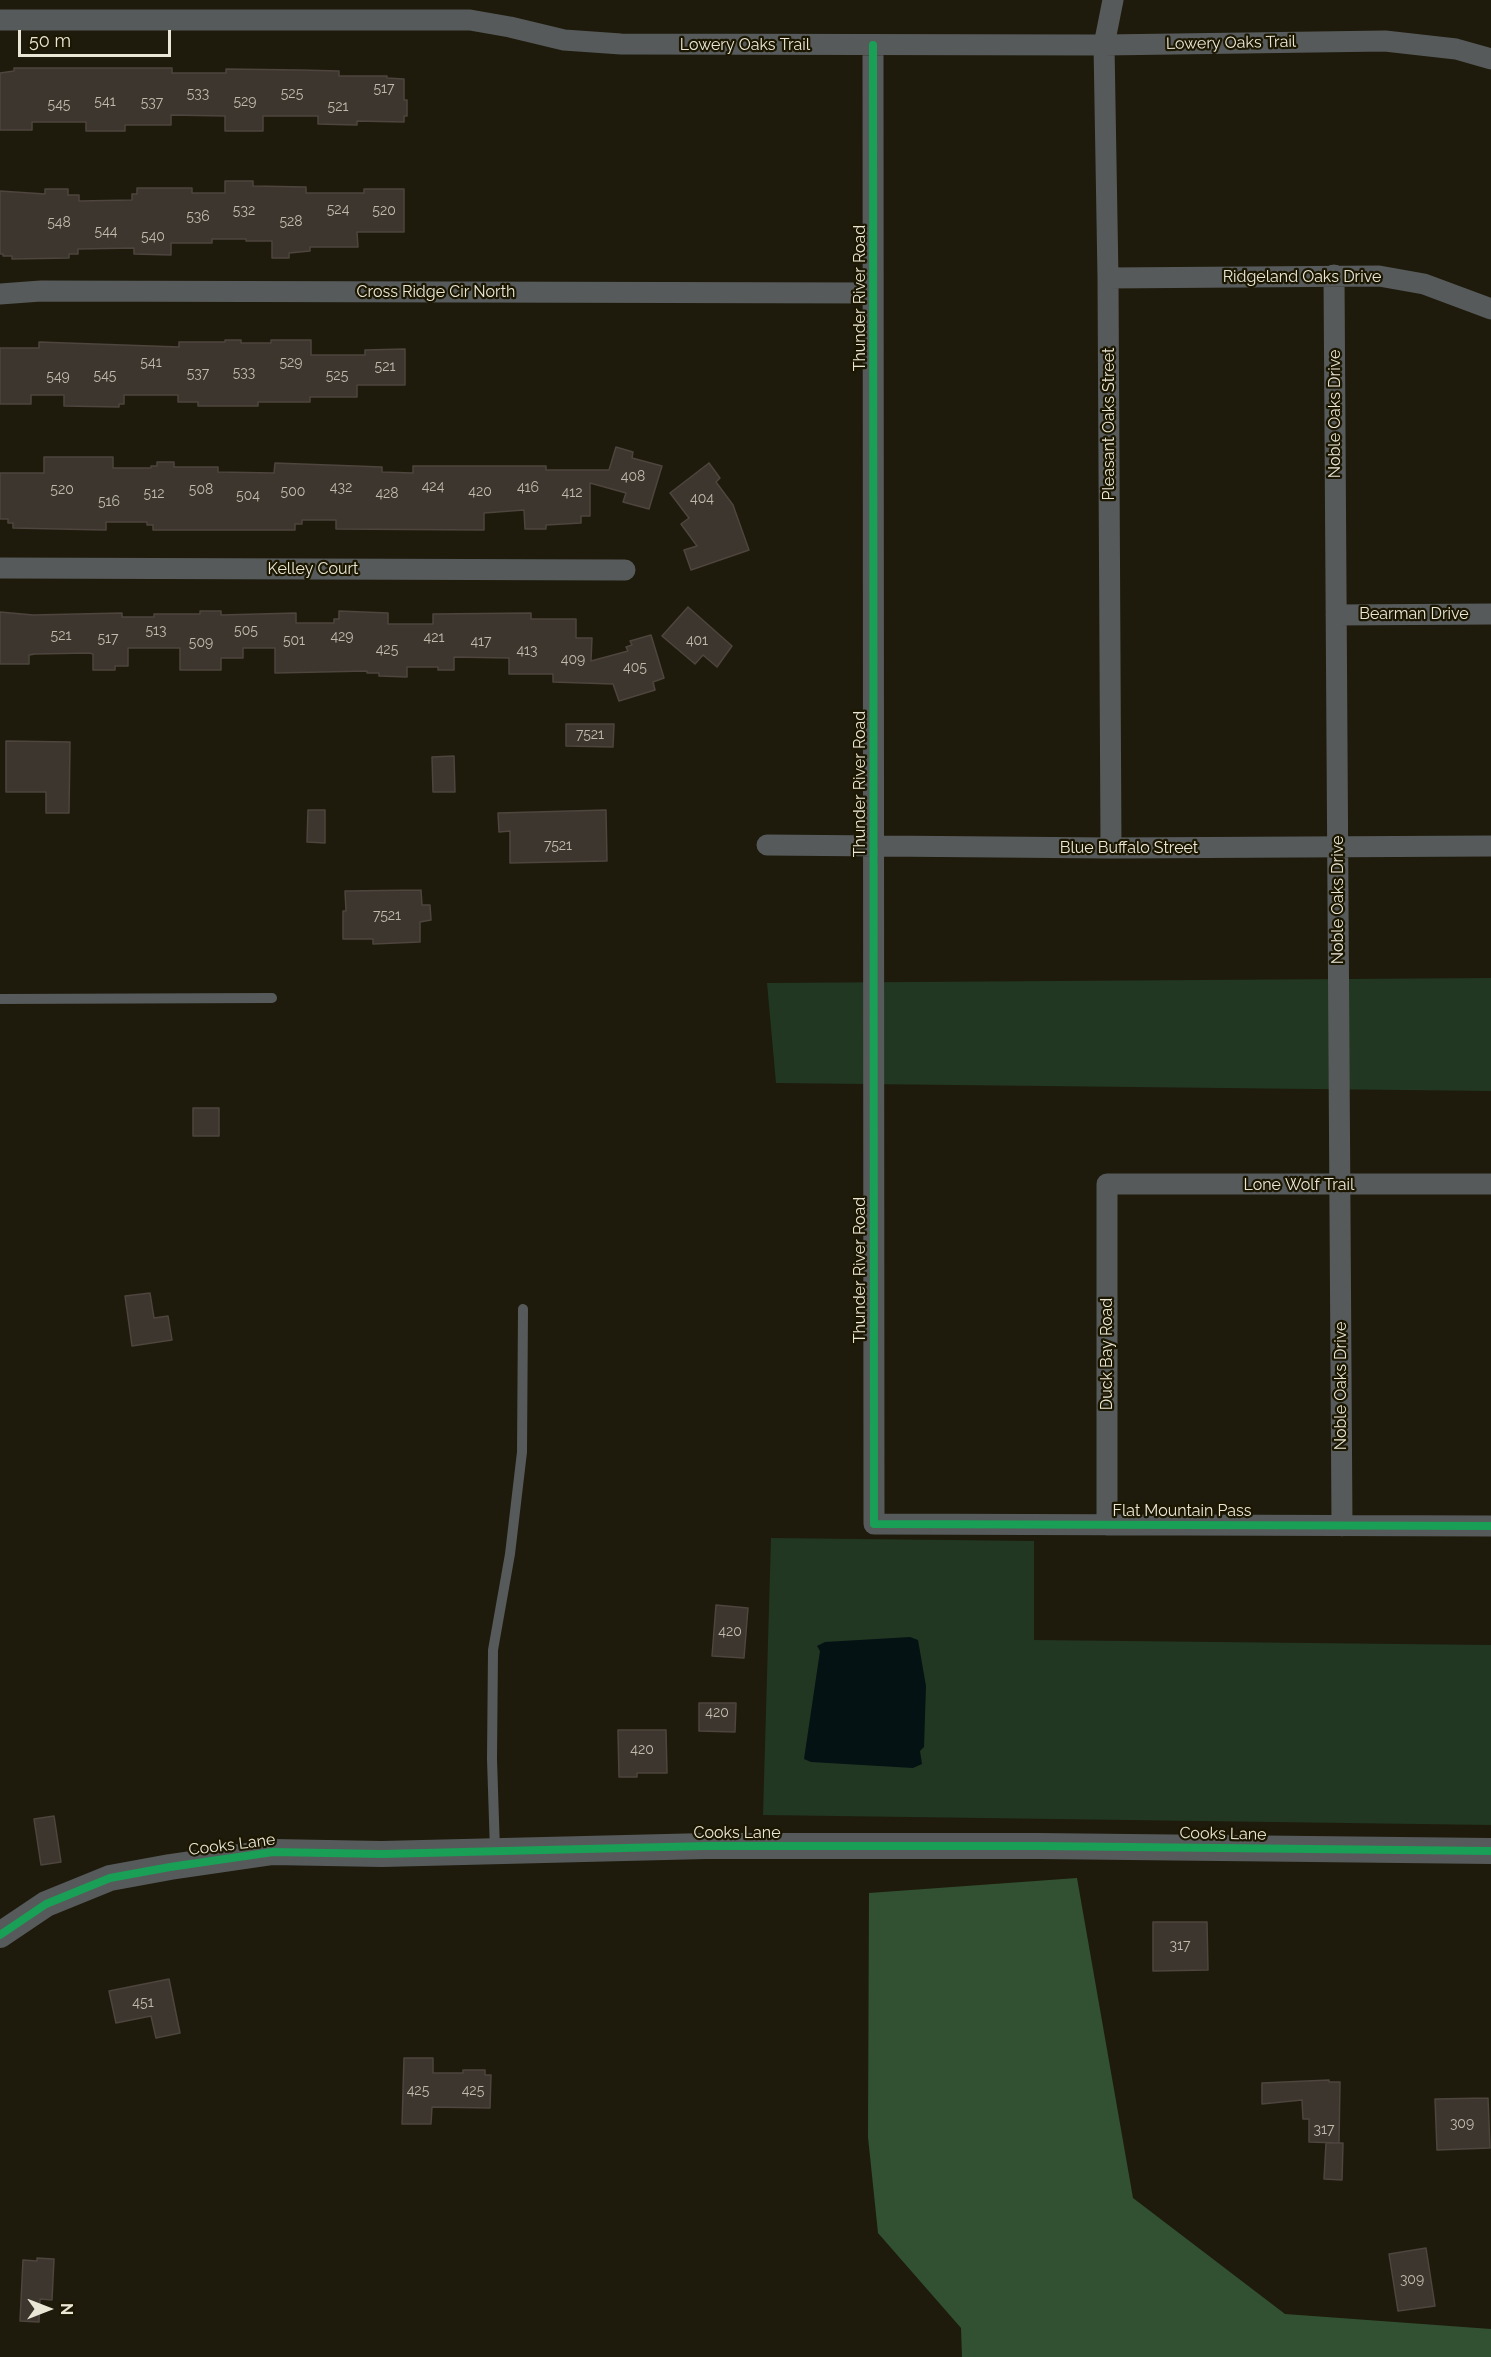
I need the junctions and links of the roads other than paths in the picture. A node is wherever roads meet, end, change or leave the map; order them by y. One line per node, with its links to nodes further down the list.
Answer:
1 (1113, 0): 4 (street, Pleasant Oaks Street)
2 (0, 20): 3 (street, Lowery Oaks Trail)
3 (873, 45): 4 (street, Lowery Oaks Trail); 8 (street, Thunder River Road)
4 (1104, 45): 5 (street, Lowery Oaks Trail); 7 (street, Pleasant Oaks Street)
5 (1491, 59)
6 (1334, 275): 7 (street, Ridgeland Oaks Drive); 10 (street, Ridgeland Oaks Drive); 14 (street, Noble Oaks Drive)
7 (1108, 278): 19 (street, Pleasant Oaks Street)
8 (873, 293): 9 (street, Cross Ridge Cir North); 18 (street, Thunder River Road)
9 (0, 294)
10 (1491, 309)
11 (0, 568): 12 (street, Kelley Court)
12 (625, 570)
13 (1491, 614): 14 (street, Bearman Drive)
14 (1336, 615): 16 (street, Noble Oaks Drive)
15 (767, 845): 18 (street, Blue Buffalo Street)
16 (1338, 846): 17 (street, Blue Buffalo Street); 19 (street, Blue Buffalo Street); 24 (street, Noble Oaks Drive)
17 (1491, 846)
18 (873, 847): 19 (street, Blue Buffalo Street); 26 (street, Thunder River Road)
19 (1111, 848)
20 (272, 998): 21 (lane)
21 (0, 999)
22 (1107, 1184): 24 (street, Lone Wolf Trail); 27 (street, Duck Bay Road)
23 (1491, 1184): 24 (street, Lone Wolf Trail)
24 (1340, 1185): 28 (street, Noble Oaks Drive)
25 (524, 1309): 30 (lane)
26 (874, 1524): 27 (street, Flat Mountain Pass)
27 (1107, 1525): 28 (street, Flat Mountain Pass)
28 (1342, 1526): 29 (street, Flat Mountain Pass)
29 (1491, 1526)
30 (495, 1851): 31 (street, Cooks Lane); 32 (street, Cooks Lane)
31 (1491, 1851)
32 (0, 1935)

